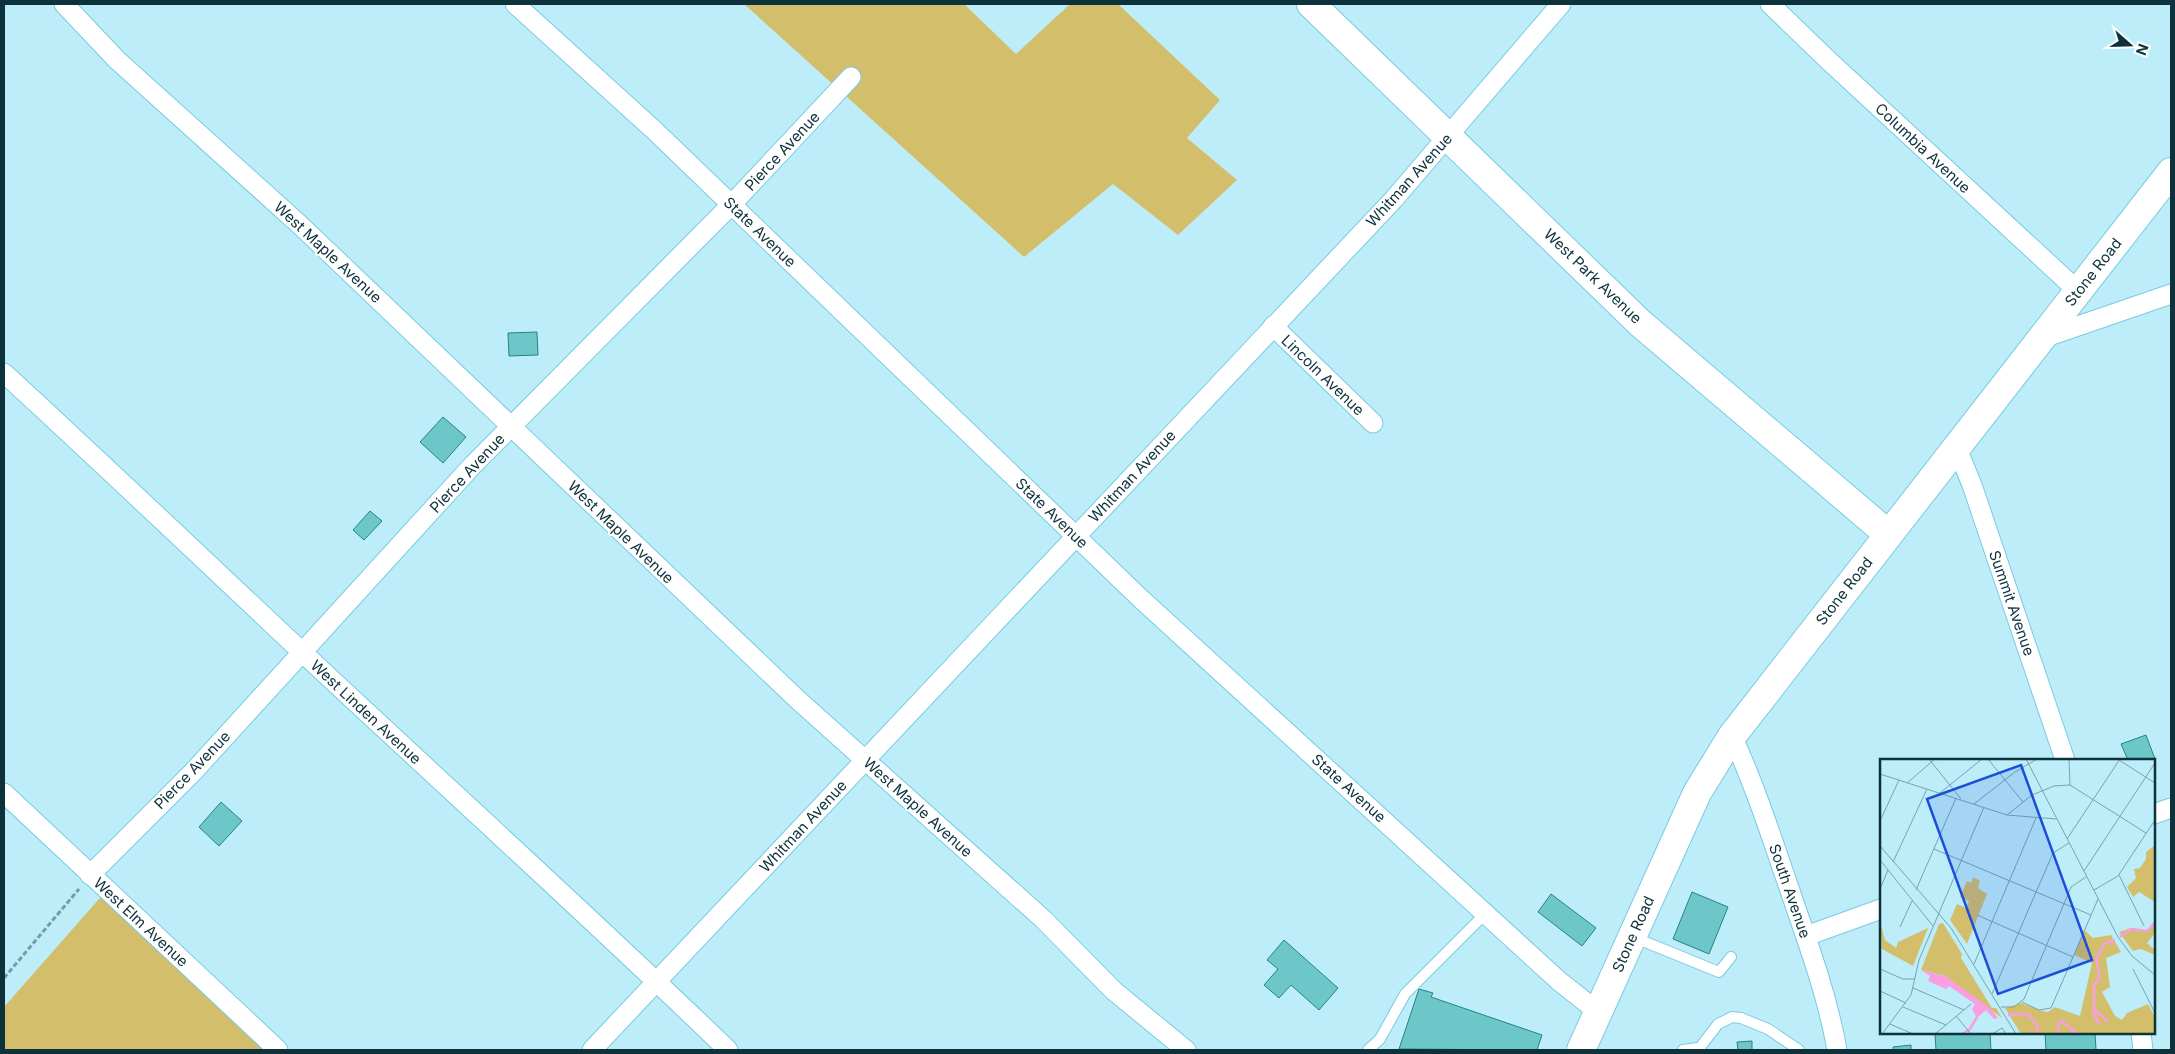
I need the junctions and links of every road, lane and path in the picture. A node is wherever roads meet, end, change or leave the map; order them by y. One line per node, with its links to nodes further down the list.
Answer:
1 (64, 4): 16 (street, West Maple Avenue)
2 (515, 4): 9 (street, State Avenue)
3 (1310, 4): 7 (street, West Park Avenue)
4 (1561, 4): 7 (street, Whitman Avenue)
5 (1770, 4): 10 (street, Columbia Avenue)
6 (851, 77): 9 (street, Pierce Avenue)
7 (1448, 136): 12 (street, Whitman Avenue); 18 (street, West Park Avenue)
8 (2171, 172): 10 (street, Stone Road)
9 (732, 204): 16 (street, Pierce Avenue); 19 (street, State Avenue)
10 (2078, 291): 13 (street, Stone Road)
11 (2171, 294): 13 (street)
12 (1273, 326): 15 (street, Lincoln Avenue); 19 (street, Whitman Avenue)
13 (2043, 338): 17 (street, Stone Road)
14 (4, 373): 20 (street, West Linden Avenue)
15 (1373, 423)
16 (511, 428): 20 (street, Pierce Avenue); 23 (street, West Maple Avenue)
17 (1956, 446): 18 (street, Stone Road); 22 (street, Summit Avenue)
18 (1888, 534): 21 (street, Stone Road)
19 (1076, 536): 23 (street, Whitman Avenue); 29 (street, State Avenue)
20 (302, 652): 27 (street, Pierce Avenue); 34 (street, West Linden Avenue)
21 (1732, 736): 30 (street, Stone Road); 31 (street, South Avenue)
22 (2065, 759)
23 (865, 760): 34 (street, Whitman Avenue); 42 (street, West Maple Avenue)
24 (4, 793): 27 (street, West Elm Avenue)
25 (2171, 808): 26 (street)
26 (2155, 814)
27 (90, 875): 33 (path); 39 (street, West Elm Avenue)
28 (1880, 909): 31 (street)
29 (1485, 914): 35 (street, State Avenue); 43 (lane)
30 (1632, 936): 32 (lane); 35 (street, Stone Road)
31 (1806, 936): 46 (street, South Avenue)
32 (1730, 957)
33 (4, 978)
34 (657, 981): 40 (street, Whitman Avenue); 41 (street, West Linden Avenue)
35 (1598, 1012): 37 (street, Stone Road)
36 (2141, 1034): 47 (street)
37 (1584, 1049)
38 (1698, 1049): 44 (lane); 45 (lane)
39 (278, 1050)
40 (592, 1050)
41 (728, 1050)
42 (1186, 1050)
43 (1368, 1050)
44 (1683, 1050)
45 (1798, 1050)
46 (1837, 1050)
47 (2144, 1050)

